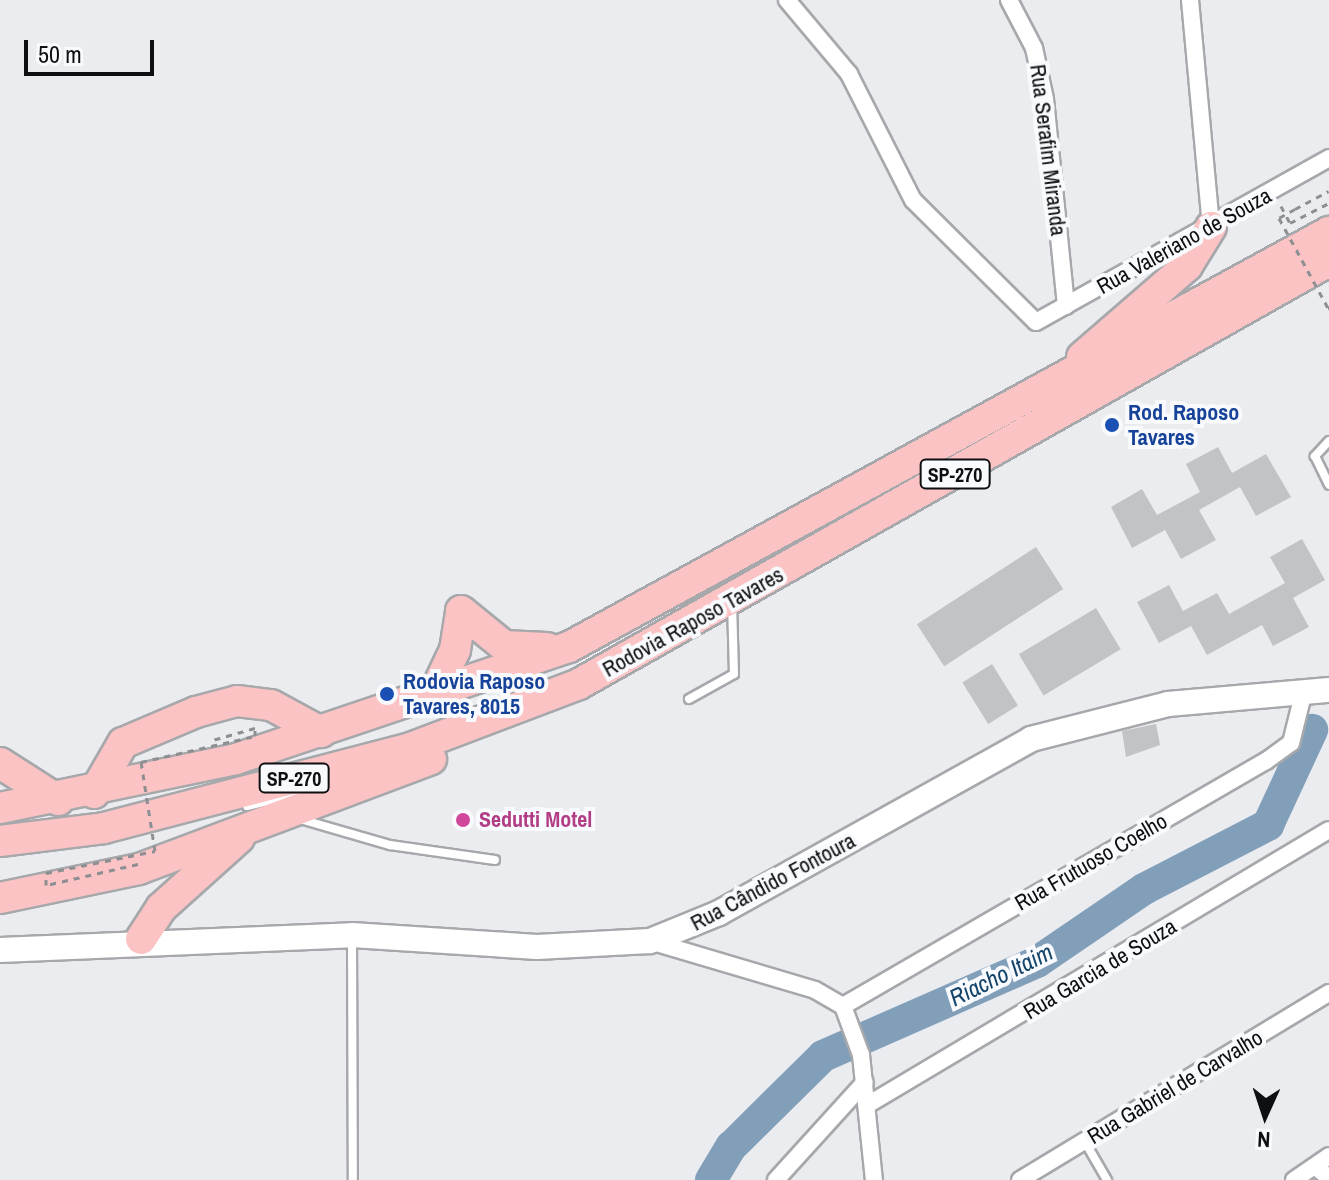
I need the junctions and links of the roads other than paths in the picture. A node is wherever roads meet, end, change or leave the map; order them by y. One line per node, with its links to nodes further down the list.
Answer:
1 (787, 0): 8 (street, Rua Valeriano de Souza)
2 (1009, 0): 8 (street, Rua Serafim Miranda)
3 (1190, 0): 5 (street)
4 (1329, 158): 5 (street, Rua Valeriano de Souza)
5 (1211, 227): 8 (street, Rua Valeriano de Souza); 9 (highway)
6 (1329, 232): 9 (highway, Rodovia Raposo Tavares / SP-270)
7 (1329, 261): 12 (highway, Rodovia Raposo Tavares / SP-270)
8 (1066, 306)
9 (1077, 369): 13 (highway, Rodovia Raposo Tavares / SP-270)
10 (1329, 441): 11 (lane)
11 (1329, 485)
12 (732, 601): 17 (lane); 18 (highway, Rodovia Raposo Tavares / SP-270)
13 (569, 647): 16 (highway, Rodovia Raposo Tavares / SP-270); 16 (highway)
14 (1329, 690): 15 (main road, Rua Cândido Fontoura)
15 (1304, 691): 35 (main road, Rua Cândido Fontoura); 38 (street, Rua Frutuoso Coelho)
16 (434, 694): 19 (highway, Rodovia Raposo Tavares / SP-270)
17 (689, 699)
18 (475, 729): 21 (highway); 28 (highway, Rodovia Raposo Tavares / SP-270)
19 (321, 732): 22 (highway, Rodovia Raposo Tavares / SP-270); 22 (highway)
20 (0, 763): 23 (highway)
21 (423, 763): 25 (highway); 27 (lane)
22 (94, 793): 23 (highway, Rodovia Raposo Tavares / SP-270)
23 (58, 800): 24 (highway, Rodovia Raposo Tavares / SP-270)
24 (0, 808)
25 (289, 815): 27 (highway); 31 (lane)
26 (188, 821): 28 (lane)
27 (238, 821): 32 (highway); 34 (highway)
28 (104, 828): 30 (highway, Rodovia Raposo Tavares / SP-270)
29 (1329, 830): 40 (street, Rua Garcia de Souza)
30 (0, 841)
31 (495, 860)
32 (0, 898)
33 (352, 935): 34 (main road, Rua Cândido Fontoura); 35 (main road, Rua Cândido Fontoura); 43 (lane)
34 (141, 939): 36 (main road, Rua Cândido Fontoura)
35 (650, 941): 38 (street)
36 (0, 950)
37 (1329, 993): 41 (street, Rua Gabriel de Carvalho)
38 (843, 1006): 39 (street)
39 (865, 1082): 40 (street); 44 (street)
40 (869, 1104): 45 (street)
41 (1085, 1142): 46 (street, Rua Gabriel de Carvalho); 47 (lane)
42 (1325, 1167): 48 (street)
43 (353, 1180)
44 (776, 1180)
45 (874, 1180)
46 (1020, 1180)
47 (1107, 1180)
48 (1294, 1180)

